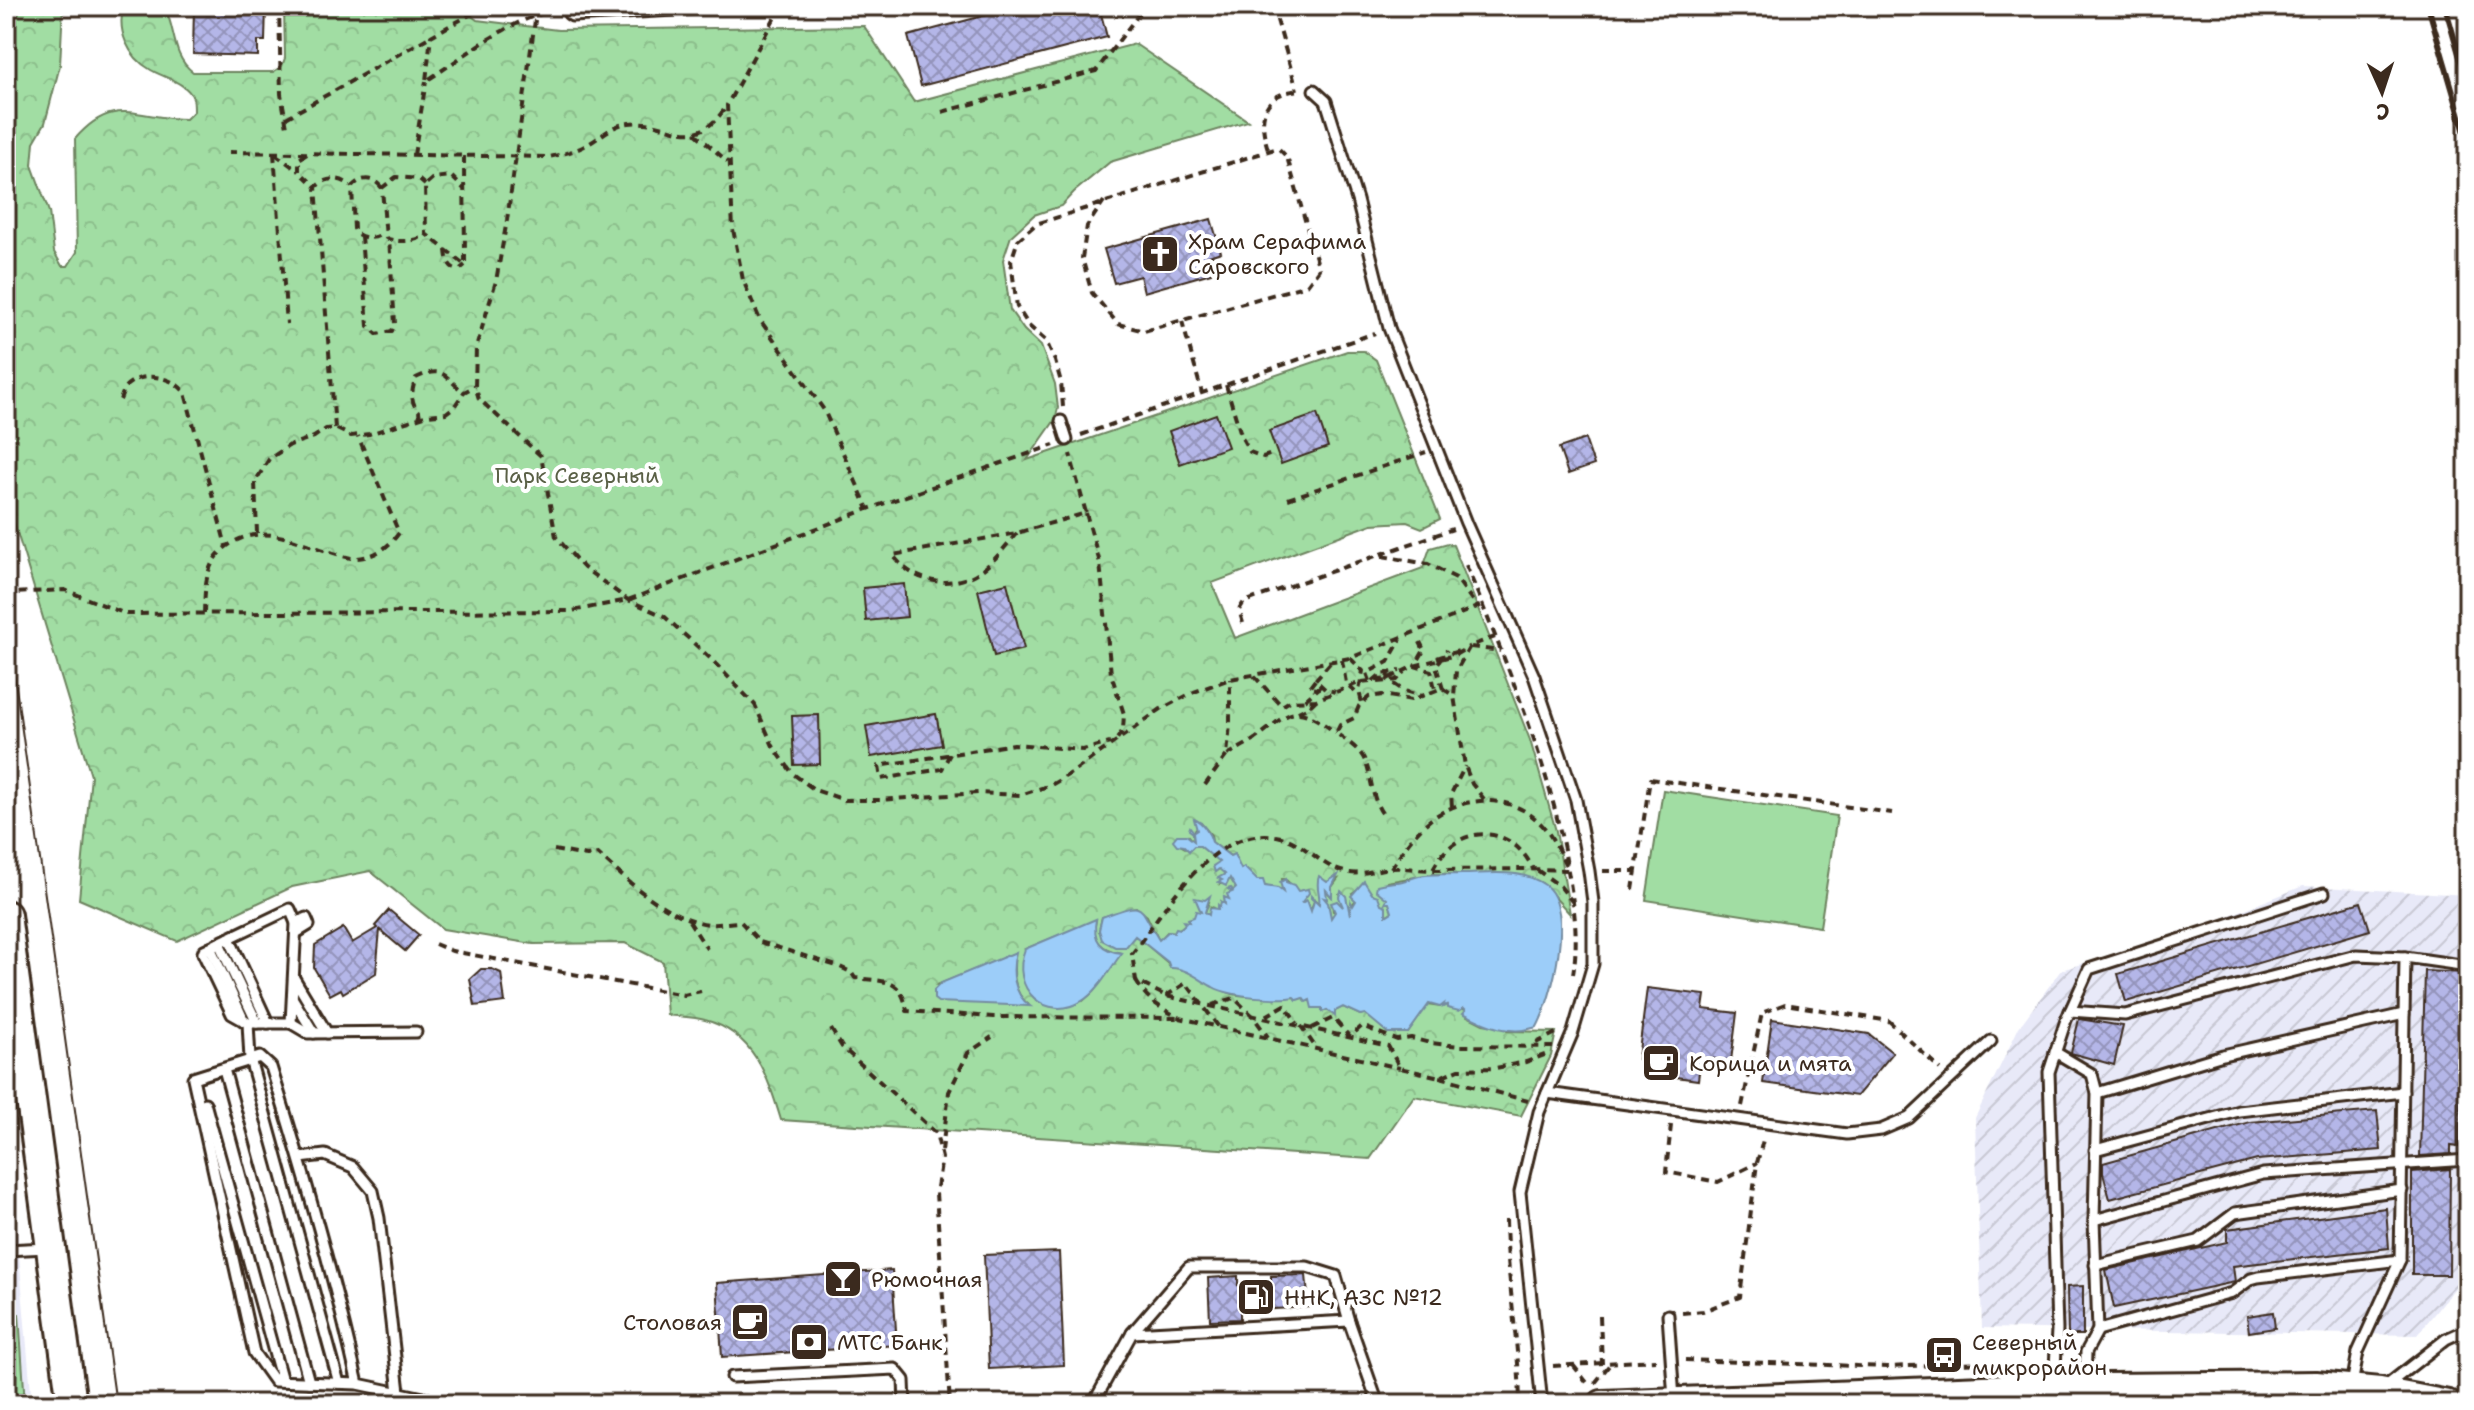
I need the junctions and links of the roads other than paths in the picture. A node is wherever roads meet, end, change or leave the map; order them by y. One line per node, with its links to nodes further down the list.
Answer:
1 (708, 6): 2 (lane)
2 (569, 8)
3 (1314, 90): 27 (lane)
4 (1061, 421): 5 (lane)
5 (1067, 440)
6 (2324, 893): 13 (lane)
7 (6, 915): 35 (main road)
8 (219, 943): 11 (lane); 15 (lane); 15 (lane); 17 (lane)
9 (2405, 957): 10 (lane); 13 (lane); 14 (lane)
10 (2468, 966)
11 (294, 978): 12 (lane); 20 (lane)
12 (293, 999): 16 (lane); 19 (lane)
13 (2070, 1011): 22 (lane)
14 (2404, 1014): 26 (lane); 28 (lane)
15 (250, 1022): 17 (lane); 23 (lane)
16 (294, 1022): 17 (lane); 19 (lane)
17 (268, 1023)
18 (416, 1032): 20 (lane)
19 (314, 1033): 20 (lane)
20 (327, 1033)
21 (1991, 1041): 27 (lane)
22 (2055, 1052): 28 (lane); 49 (lane)
23 (250, 1059): 24 (lane); 30 (lane); 47 (lane)
24 (224, 1069): 25 (lane); 46 (lane)
25 (197, 1077): 45 (lane); 45 (lane)
26 (2403, 1092): 29 (lane); 32 (lane)
27 (1547, 1093): 63 (lane)
28 (2097, 1093): 29 (lane)
29 (2095, 1150): 34 (lane)
30 (300, 1158): 48 (lane); 53 (lane)
31 (2468, 1160): 32 (lane)
32 (2402, 1164): 33 (lane); 34 (lane)
33 (2402, 1190): 37 (lane); 38 (lane)
34 (2094, 1220): 38 (lane)
35 (51, 1248): 36 (lane); 58 (main road)
36 (6, 1250)
37 (2400, 1260): 42 (lane); 51 (lane)
38 (2095, 1265): 42 (lane)
39 (1668, 1315): 56 (lane)
40 (1349, 1321): 43 (lane); 43 (lane); 62 (lane)
41 (2468, 1329): 52 (lane)
42 (2098, 1330): 50 (lane)
43 (1132, 1333): 61 (lane)
44 (732, 1377): 60 (lane)
45 (282, 1381): 46 (lane)
46 (309, 1382): 47 (lane)
47 (339, 1383): 48 (lane)
48 (358, 1384): 53 (lane)
49 (2054, 1387): 50 (main road); 54 (main road)
50 (2085, 1387): 51 (main road)
51 (2351, 1388): 52 (main road)
52 (2380, 1391): 64 (main road)
53 (399, 1392): 59 (lane)
54 (1978, 1394): 57 (main road)
55 (1595, 1395): 56 (main road)
56 (1674, 1400): 57 (main road)
57 (1730, 1401)
58 (72, 1404)
59 (452, 1404)
60 (905, 1404)
61 (1093, 1404)
62 (1378, 1404)
63 (1542, 1404)
64 (2448, 1404)

